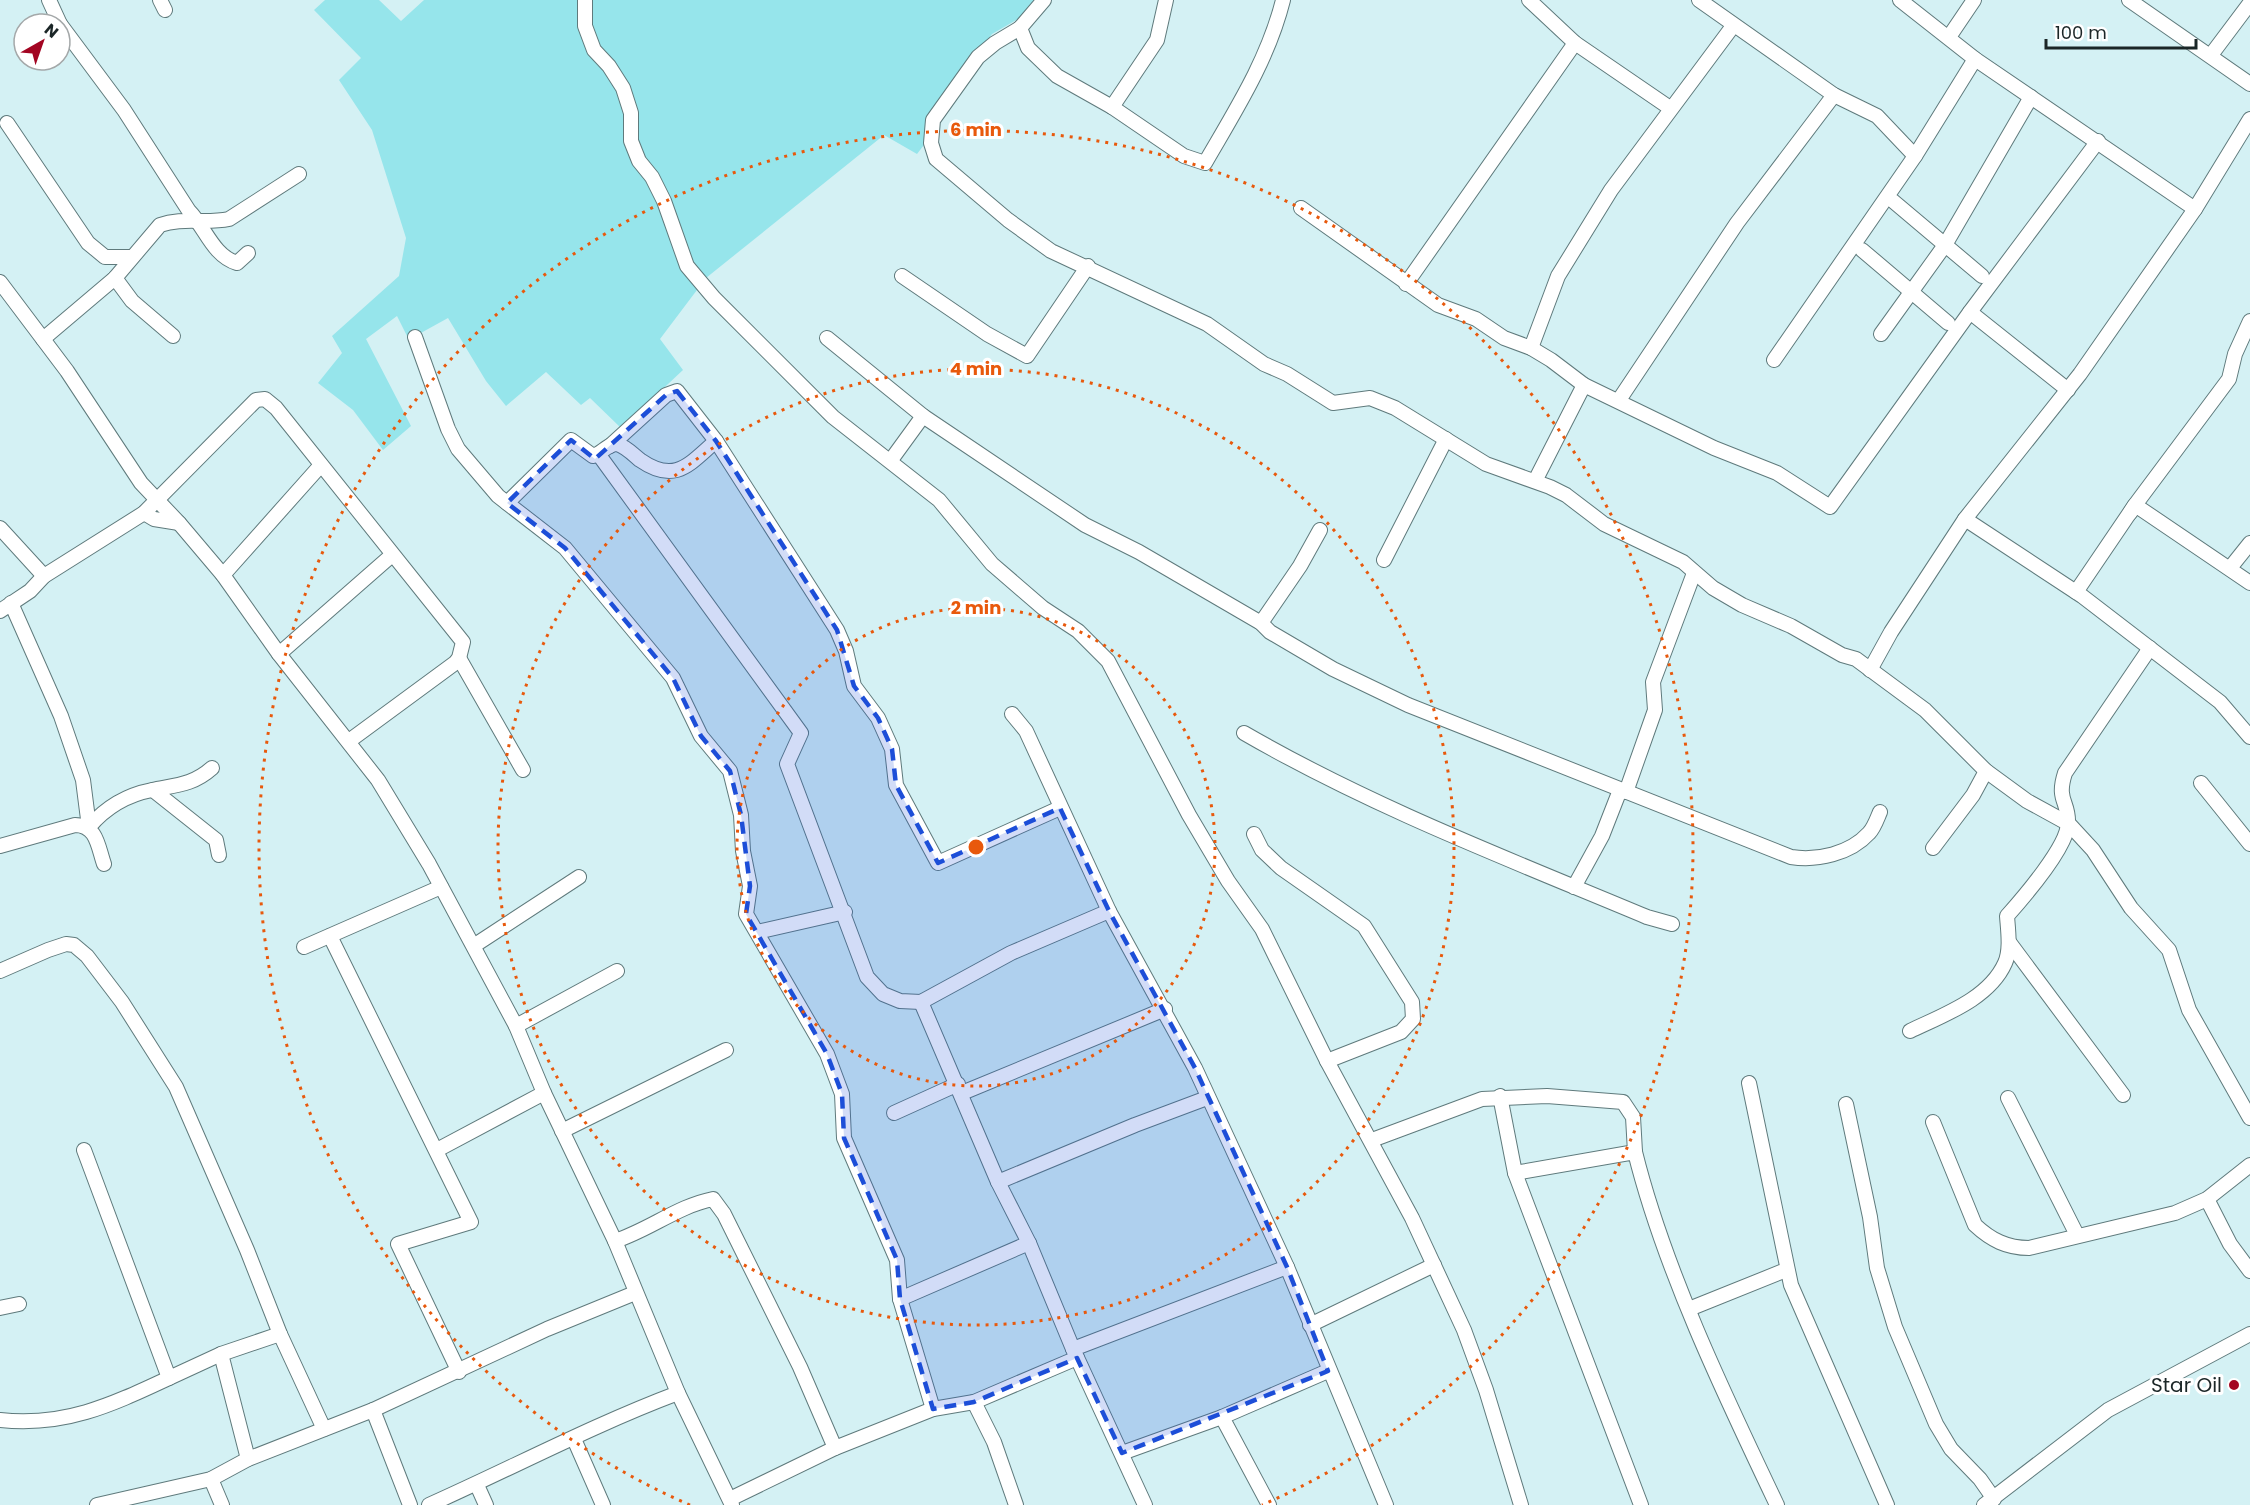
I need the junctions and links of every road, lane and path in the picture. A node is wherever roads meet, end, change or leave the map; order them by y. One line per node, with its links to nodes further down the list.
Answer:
1 (585, 0): 60 (street)
2 (1044, 0): 12 (street)
3 (1166, 0): 21 (street)
4 (1282, 0): 21 (street)
5 (1528, 0): 15 (street)
6 (1699, 0): 11 (street)
7 (1900, 0): 13 (street)
8 (1974, 0): 13 (street)
9 (2129, 0): 16 (street)
10 (2250, 3): 16 (street)
11 (1733, 26): 19 (street); 22 (street)
12 (1020, 28): 21 (street); 36 (street)
13 (1949, 37): 17 (street)
14 (72, 40): 31 (street)
15 (1575, 43): 22 (street); 41 (street)
16 (2211, 55): 18 (street)
17 (1975, 59): 20 (street); 26 (street)
18 (2250, 84)
19 (1834, 95): 26 (street); 55 (street)
20 (2031, 98): 25 (street); 32 (street)
21 (1112, 107)
22 (1670, 108): 51 (street)
23 (2250, 119): 30 (street)
24 (7, 123): 35 (street)
25 (2097, 141): 30 (street); 43 (street)
26 (1915, 156): 52 (street)
27 (299, 174): 31 (street)
28 (1893, 201): 32 (street)
29 (1301, 208): 41 (street)
30 (2195, 209): 54 (street)
31 (200, 222): 34 (street); 35 (street)
32 (1945, 245): 38 (street); 42 (street)
33 (1862, 250): 42 (street)
34 (248, 253)
35 (132, 257): 39 (street)
36 (1088, 266): 37 (street); 57 (street)
37 (902, 276)
38 (1982, 276)
39 (115, 278): 47 (street); 50 (street)
40 (0, 282): 50 (street)
41 (1406, 284): 51 (street)
42 (1912, 292): 45 (street); 46 (street)
43 (1970, 312): 54 (street); 55 (street)
44 (2250, 321): 65 (street)
45 (1948, 322)
46 (1881, 334)
47 (173, 336)
48 (415, 337): 64 (street)
49 (827, 338): 56 (street)
50 (43, 339): 63 (street)
51 (1530, 348): 53 (street)
52 (1774, 360)
53 (1584, 385): 55 (street); 62 (street)
54 (2068, 390): 67 (street)
55 (1619, 400)
56 (923, 416): 60 (street); 81 (street)
57 (1446, 439): 62 (street); 73 (street)
58 (716, 441): 59 (street); 59 (street); 96 (street)
59 (605, 450): 64 (street); 110 (street)
60 (891, 460): 124 (street)
61 (321, 465): 63 (street); 72 (street); 76 (street)
62 (1535, 481): 75 (street)
63 (157, 500): 66 (street); 68 (street)
64 (507, 503): 112 (street)
65 (2135, 505): 74 (street); 79 (street)
66 (144, 513): 68 (street); 77 (street)
67 (1965, 519): 79 (street); 85 (street)
68 (180, 523): 76 (street)
69 (0, 528): 77 (street)
70 (1320, 530): 81 (street)
71 (2250, 543): 74 (street)
72 (392, 555): 83 (street); 84 (street)
73 (1384, 560)
74 (2230, 568): 78 (street)
75 (1694, 573): 85 (street); 95 (street)
76 (222, 575): 83 (street)
77 (44, 576): 80 (street)
78 (2250, 583)
79 (2079, 594): 82 (street)
80 (5, 607): 99 (street)
81 (1261, 623): 95 (street)
82 (2150, 648): 88 (street); 98 (street)
83 (279, 654): 89 (street)
84 (459, 658): 89 (street); 91 (street)
85 (1870, 670): 92 (street)
86 (1012, 714): 96 (street)
87 (1244, 733): 108 (street)
88 (2250, 737)
89 (349, 741): 107 (street)
90 (212, 768): 94 (street)
91 (523, 770)
92 (1986, 771): 98 (street); 103 (street)
93 (2201, 783): 101 (street)
94 (153, 790): 99 (street); 104 (street)
95 (1623, 791): 97 (street); 108 (street)
96 (1060, 808): 109 (street)
97 (1880, 812)
98 (2068, 824): 114 (street); 134 (street)
99 (89, 827): 102 (street); 105 (street)
100 (1254, 834): 124 (street)
101 (2250, 844)
102 (0, 846)
103 (1934, 848)
104 (219, 855)
105 (104, 864)
106 (579, 877): 115 (street)
107 (441, 887): 113 (street); 115 (street)
108 (1574, 887): 111 (street)
109 (1109, 911): 119 (street); 120 (street)
110 (844, 912): 112 (street); 119 (street)
111 (1672, 924)
112 (757, 932): 153 (street)
113 (330, 936): 116 (street); 139 (street)
114 (2008, 942): 122 (street); 128 (street)
115 (475, 945): 121 (street)
116 (304, 947)
117 (0, 971): 158 (street)
118 (617, 971): 121 (street)
119 (921, 1002): 126 (street)
120 (1165, 1009): 126 (street); 130 (street)
121 (516, 1026): 127 (street)
122 (1910, 1031)
123 (726, 1050): 136 (street)
124 (1327, 1060): 137 (street)
125 (1749, 1083): 150 (street)
126 (960, 1089): 133 (street); 143 (street)
127 (544, 1093): 136 (street); 139 (street)
128 (2123, 1095)
129 (1500, 1096): 137 (street); 140 (street); 142 (street)
130 (1207, 1098): 143 (street); 149 (street)
131 (2008, 1098): 145 (street)
132 (1846, 1104): 179 (street)
133 (894, 1113)
134 (2250, 1118)
135 (1932, 1122): 145 (street)
136 (562, 1131): 146 (street)
137 (1372, 1140): 148 (street)
138 (84, 1150): 164 (street)
139 (437, 1150): 163 (street)
140 (1635, 1152): 142 (street); 156 (street)
141 (2250, 1165): 144 (street)
142 (1515, 1173): 191 (street)
143 (998, 1182): 147 (street)
144 (2207, 1199): 145 (street); 151 (street)
145 (2076, 1235)
146 (615, 1241): 152 (street); 173 (street)
147 (1029, 1243): 153 (street); 160 (street)
148 (1434, 1266): 157 (street); 190 (street)
149 (1287, 1268): 157 (street); 160 (street)
150 (1786, 1270): 156 (street); 193 (street)
151 (2250, 1270)
152 (636, 1293): 163 (street); 165 (street)
153 (900, 1299): 167 (street)
154 (19, 1304): 155 (street)
155 (0, 1308)
156 (1689, 1309): 192 (street)
157 (1310, 1325): 162 (street)
158 (280, 1334): 161 (street); 171 (street)
159 (2250, 1335): 179 (street)
160 (1075, 1353): 166 (street); 174 (street)
161 (221, 1354): 164 (street); 175 (street)
162 (1328, 1371): 169 (street); 189 (street)
163 (459, 1372): 168 (street)
164 (169, 1378): 170 (street)
165 (678, 1392): 172 (street); 178 (street)
166 (974, 1402): 167 (street); 180 (street)
167 (933, 1409): 173 (street)
168 (373, 1410): 171 (street); 183 (street)
169 (1222, 1416): 174 (street); 188 (street)
170 (0, 1420)
171 (324, 1429): 175 (street)
172 (574, 1439): 177 (street); 186 (street)
173 (835, 1448): 178 (street)
174 (1122, 1453): 187 (street)
175 (248, 1458): 176 (street)
176 (211, 1479): 181 (street); 182 (street)
177 (477, 1485): 184 (street); 185 (street)
178 (731, 1502)
179 (1989, 1502)
180 (1013, 1504)
181 (98, 1505)
182 (222, 1505)
183 (410, 1505)
184 (429, 1505)
185 (486, 1505)
186 (603, 1505)
187 (1145, 1505)
188 (1269, 1505)
189 (1386, 1505)
190 (1521, 1505)
191 (1641, 1505)
192 (1777, 1505)
193 (1887, 1505)

